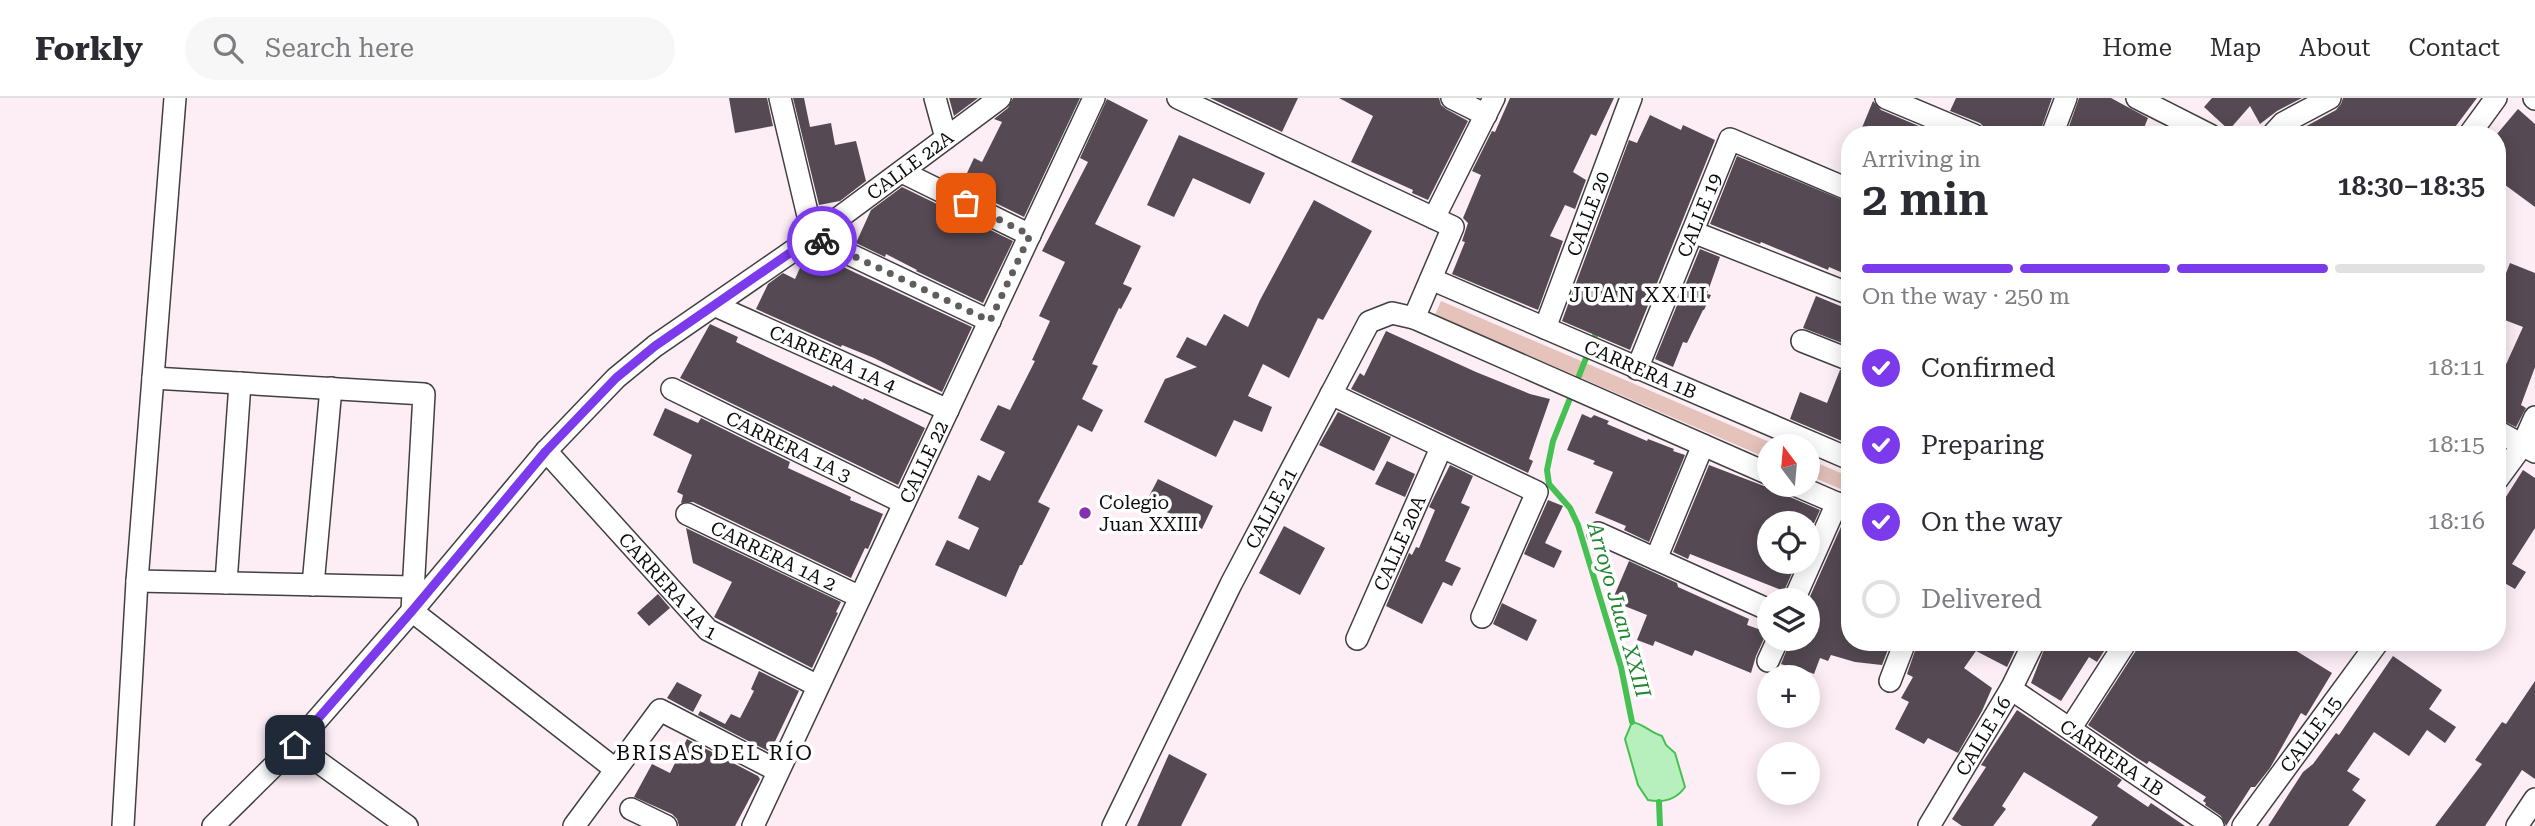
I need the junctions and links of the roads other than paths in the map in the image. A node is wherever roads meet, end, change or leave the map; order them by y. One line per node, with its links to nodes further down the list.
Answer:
1 (175, 98): 36 (street)
2 (780, 98): 26 (street)
3 (935, 98): 20 (street)
4 (1000, 98): 20 (street, CALLE 22A)
5 (1094, 98): 25 (street, CALLE 22)
6 (1178, 98): 23 (street)
7 (1452, 98): 14 (street)
8 (1631, 98): 32 (street, CALLE 20)
9 (1886, 98): 15 (street)
10 (2066, 98): 16 (street)
11 (2137, 98): 17 (street)
12 (2330, 98): 18 (street)
13 (2496, 98): 19 (street)
14 (1490, 106): 23 (street)
15 (1953, 126)
16 (2055, 126)
17 (2192, 126)
18 (2280, 126)
19 (2476, 126)
20 (946, 138): 21 (street, CALLE 22A)
21 (902, 172): 25 (street); 26 (street, CALLE 22A)
22 (1841, 186): 24 (street, CALLE 19)
23 (1434, 218): 27 (street)
24 (1693, 232): 28 (street); 35 (street, CALLE 19)
25 (1030, 235): 31 (street, CALLE 22)
26 (813, 237): 29 (street, CALLE 22A); 31 (street)
27 (1431, 279): 30 (street); 32 (street, CARRERA 1B)
28 (1841, 290)
29 (716, 306): 41 (street, CARRERA 1A 4); 47 (street, CALLE 22A)
30 (1414, 318): 40 (street, CALLE 21); 44 (street)
31 (990, 321): 41 (street, CALLE 22)
32 (1545, 328): 35 (street, CARRERA 1B)
33 (1802, 341): 34 (street)
34 (1841, 356)
35 (1637, 369): 48 (street, CARRERA 1B)
36 (153, 378): 37 (street); 58 (street)
37 (240, 383): 38 (street); 59 (street)
38 (331, 388): 60 (street); 61 (street)
39 (672, 389): 52 (street, CARRERA 1A 3)
40 (1331, 394): 45 (street); 89 (street, CALLE 21)
41 (948, 410): 52 (street, CALLE 22)
42 (2535, 417): 46 (street)
43 (2506, 436): 46 (street)
44 (1703, 445): 49 (street); 57 (street)
45 (1441, 448): 66 (street); 67 (street, CALLE 20A)
46 (2529, 449): 50 (street)
47 (546, 451): 65 (street, CALLE 22A); 75 (street, CARRERA 1A 1)
48 (1841, 455)
49 (1757, 469)
50 (2506, 471)
51 (1820, 496): 53 (street)
52 (904, 503): 63 (street, CALLE 22)
53 (1841, 505)
54 (1841, 510): 62 (street)
55 (687, 514): 63 (street, CARRERA 1A 2)
56 (1598, 533): 57 (street)
57 (1657, 559): 64 (street)
58 (137, 580): 59 (street); 84 (street)
59 (226, 583): 60 (street)
60 (313, 585): 61 (street)
61 (413, 587): 65 (street)
62 (1800, 588)
63 (860, 597): 75 (street, CALLE 22)
64 (1757, 605)
65 (412, 611): 78 (street, CALLE 22A); 79 (street)
66 (1482, 617)
67 (1357, 639)
68 (1773, 651): 73 (street)
69 (1902, 651): 74 (street)
70 (2030, 651): 76 (street, CALLE 16)
71 (2120, 651): 77 (street)
72 (2371, 651): 92 (street, CALLE 15)
73 (1768, 661)
74 (1890, 681)
75 (818, 686): 80 (street, CALLE 22)
76 (2011, 689): 77 (street, CARRERA 1B); 90 (street, CALLE 16)
77 (2070, 729): 91 (street, CARRERA 1B)
78 (295, 745): 83 (street); 85 (street, CALLE 22A)
79 (615, 769): 80 (street); 86 (street)
80 (778, 771): 88 (street, CALLE 22)
81 (2535, 799): 93 (street)
82 (631, 809): 87 (street)
83 (398, 824)
84 (123, 826)
85 (213, 826)
86 (574, 826)
87 (666, 826)
88 (752, 826)
89 (1113, 826)
90 (1929, 826)
91 (2213, 826)
92 (2244, 826)
93 (2517, 826)

